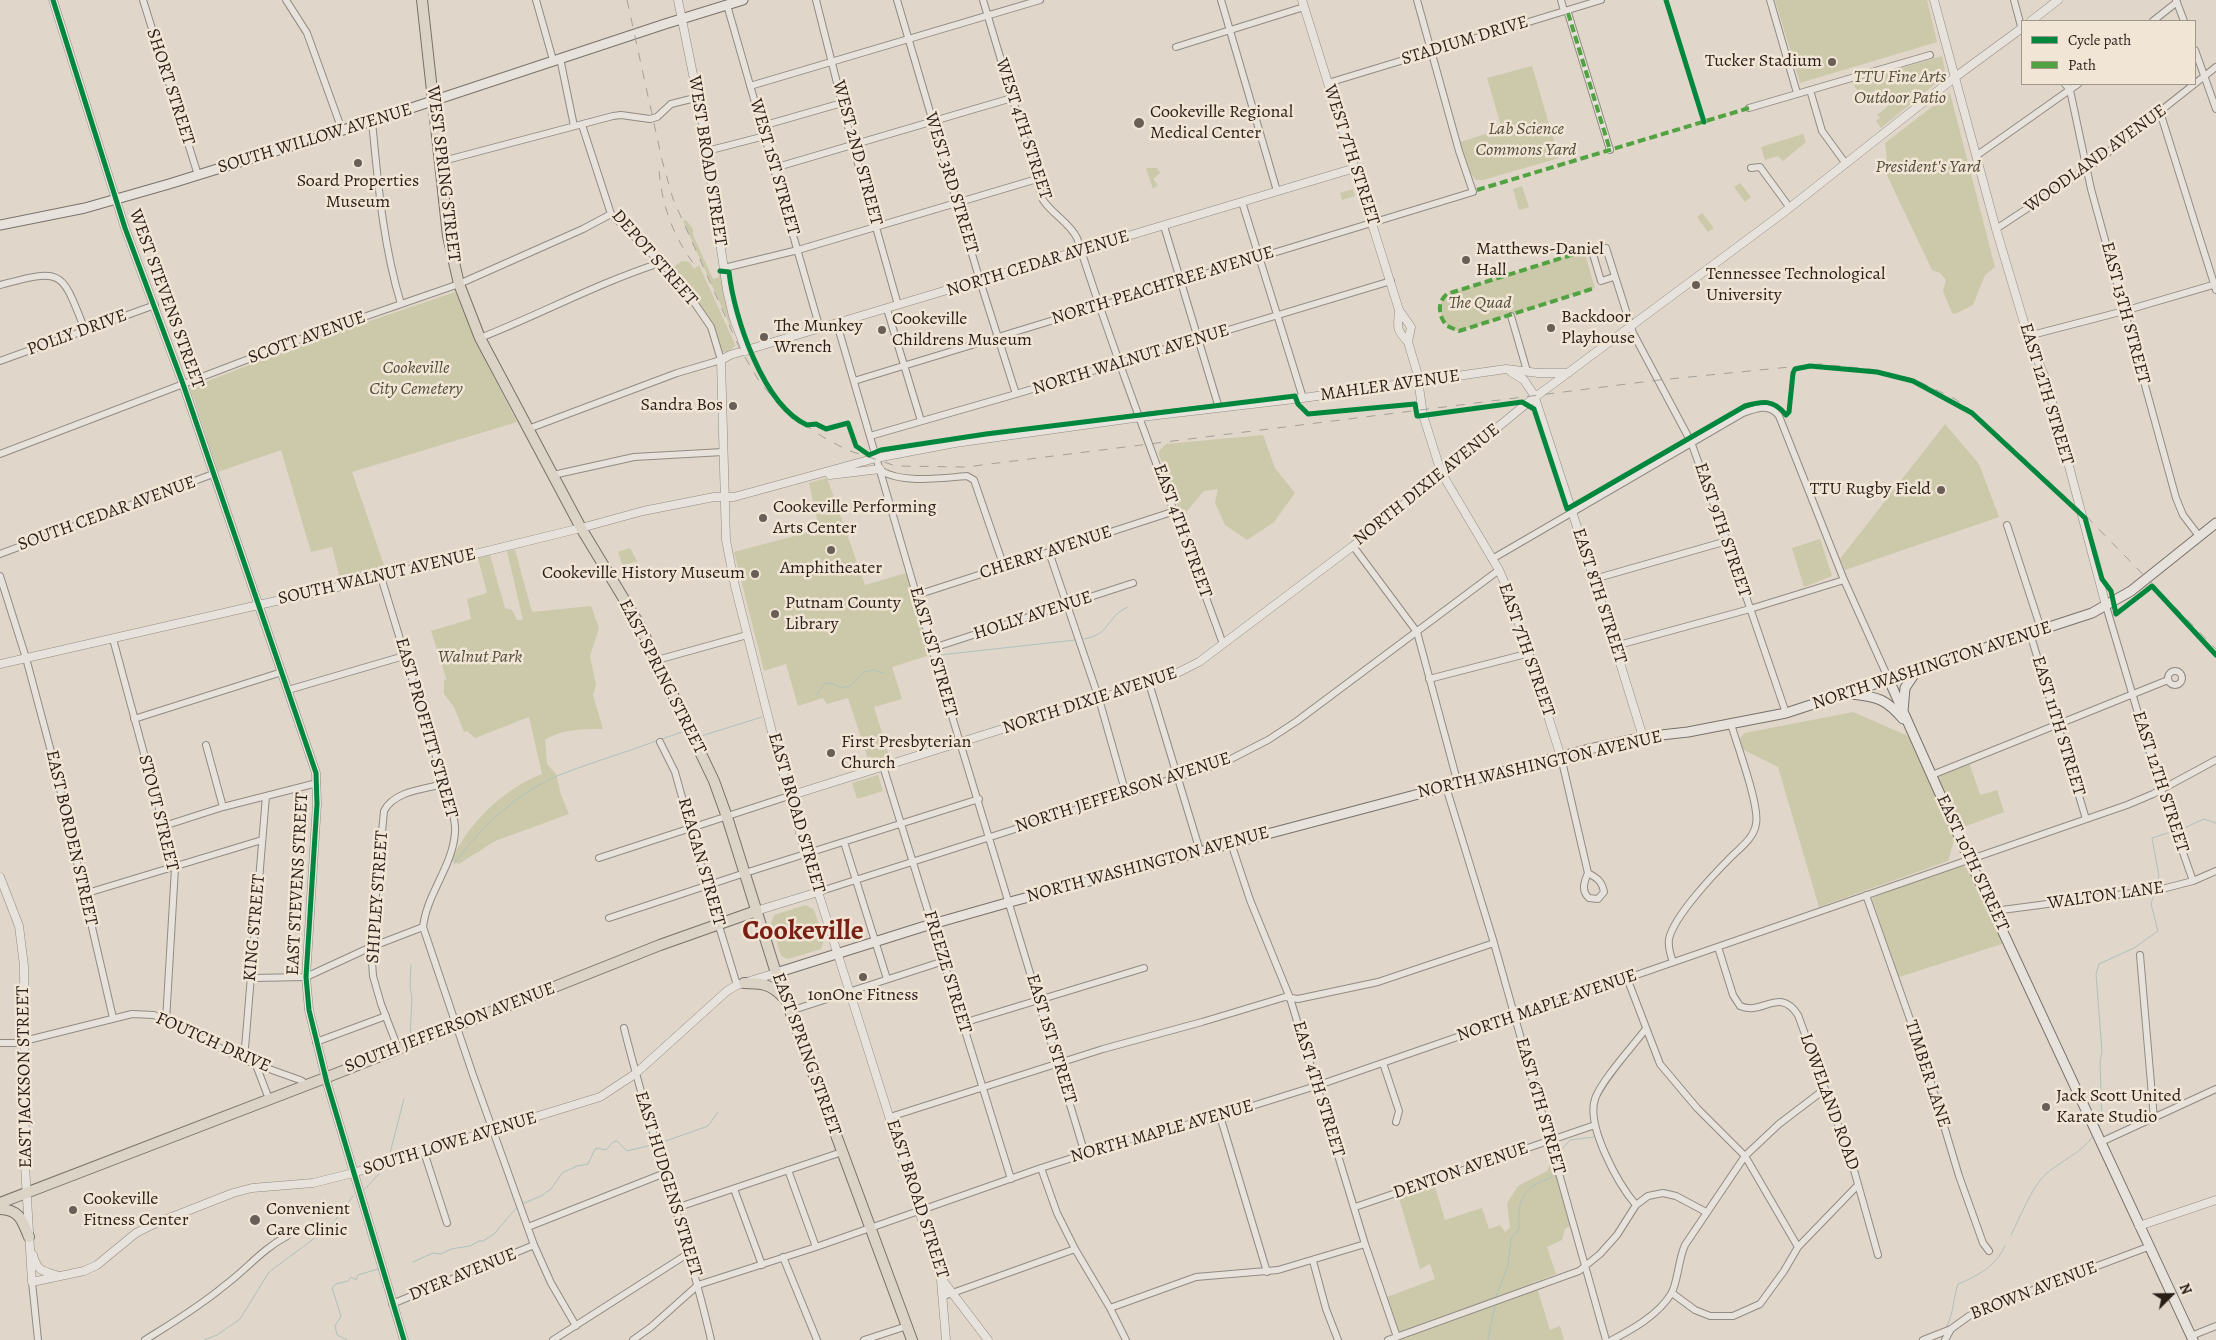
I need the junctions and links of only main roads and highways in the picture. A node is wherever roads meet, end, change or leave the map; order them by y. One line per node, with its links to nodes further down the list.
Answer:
1 (422, 0): 3 (main road, WEST SPRING STREET)
2 (743, 0): 3 (main road, SOUTH WILLOW AVENUE)
3 (432, 102): 4 (main road, SOUTH WILLOW AVENUE); 6 (main road, WEST SPRING STREET)
4 (0, 225)
5 (2216, 523): 7 (main road, NORTH WASHINGTON AVENUE)
6 (581, 528): 12 (main road, EAST SPRING STREET)
7 (1917, 670): 8 (main road, NORTH WASHINGTON AVENUE); 10 (main road)
8 (1889, 680): 9 (main road, NORTH WASHINGTON AVENUE); 10 (main road, EAST 10TH STREET)
9 (1849, 694): 11 (main road); 13 (main road, NORTH WASHINGTON AVENUE)
10 (1903, 711): 11 (main road, EAST 10TH STREET)
11 (1910, 727): 19 (main road, EAST 10TH STREET)
12 (756, 911): 13 (main road, EAST SPRING STREET); 16 (main road, SOUTH JEFFERSON AVENUE)
13 (776, 973): 15 (main road, EAST SPRING STREET)
14 (740, 984): 15 (main road)
15 (788, 1006): 20 (main road, EAST SPRING STREET)
16 (0, 1203)
17 (0, 1209): 18 (main road)
18 (29, 1237)
19 (2192, 1338)
20 (912, 1340)

